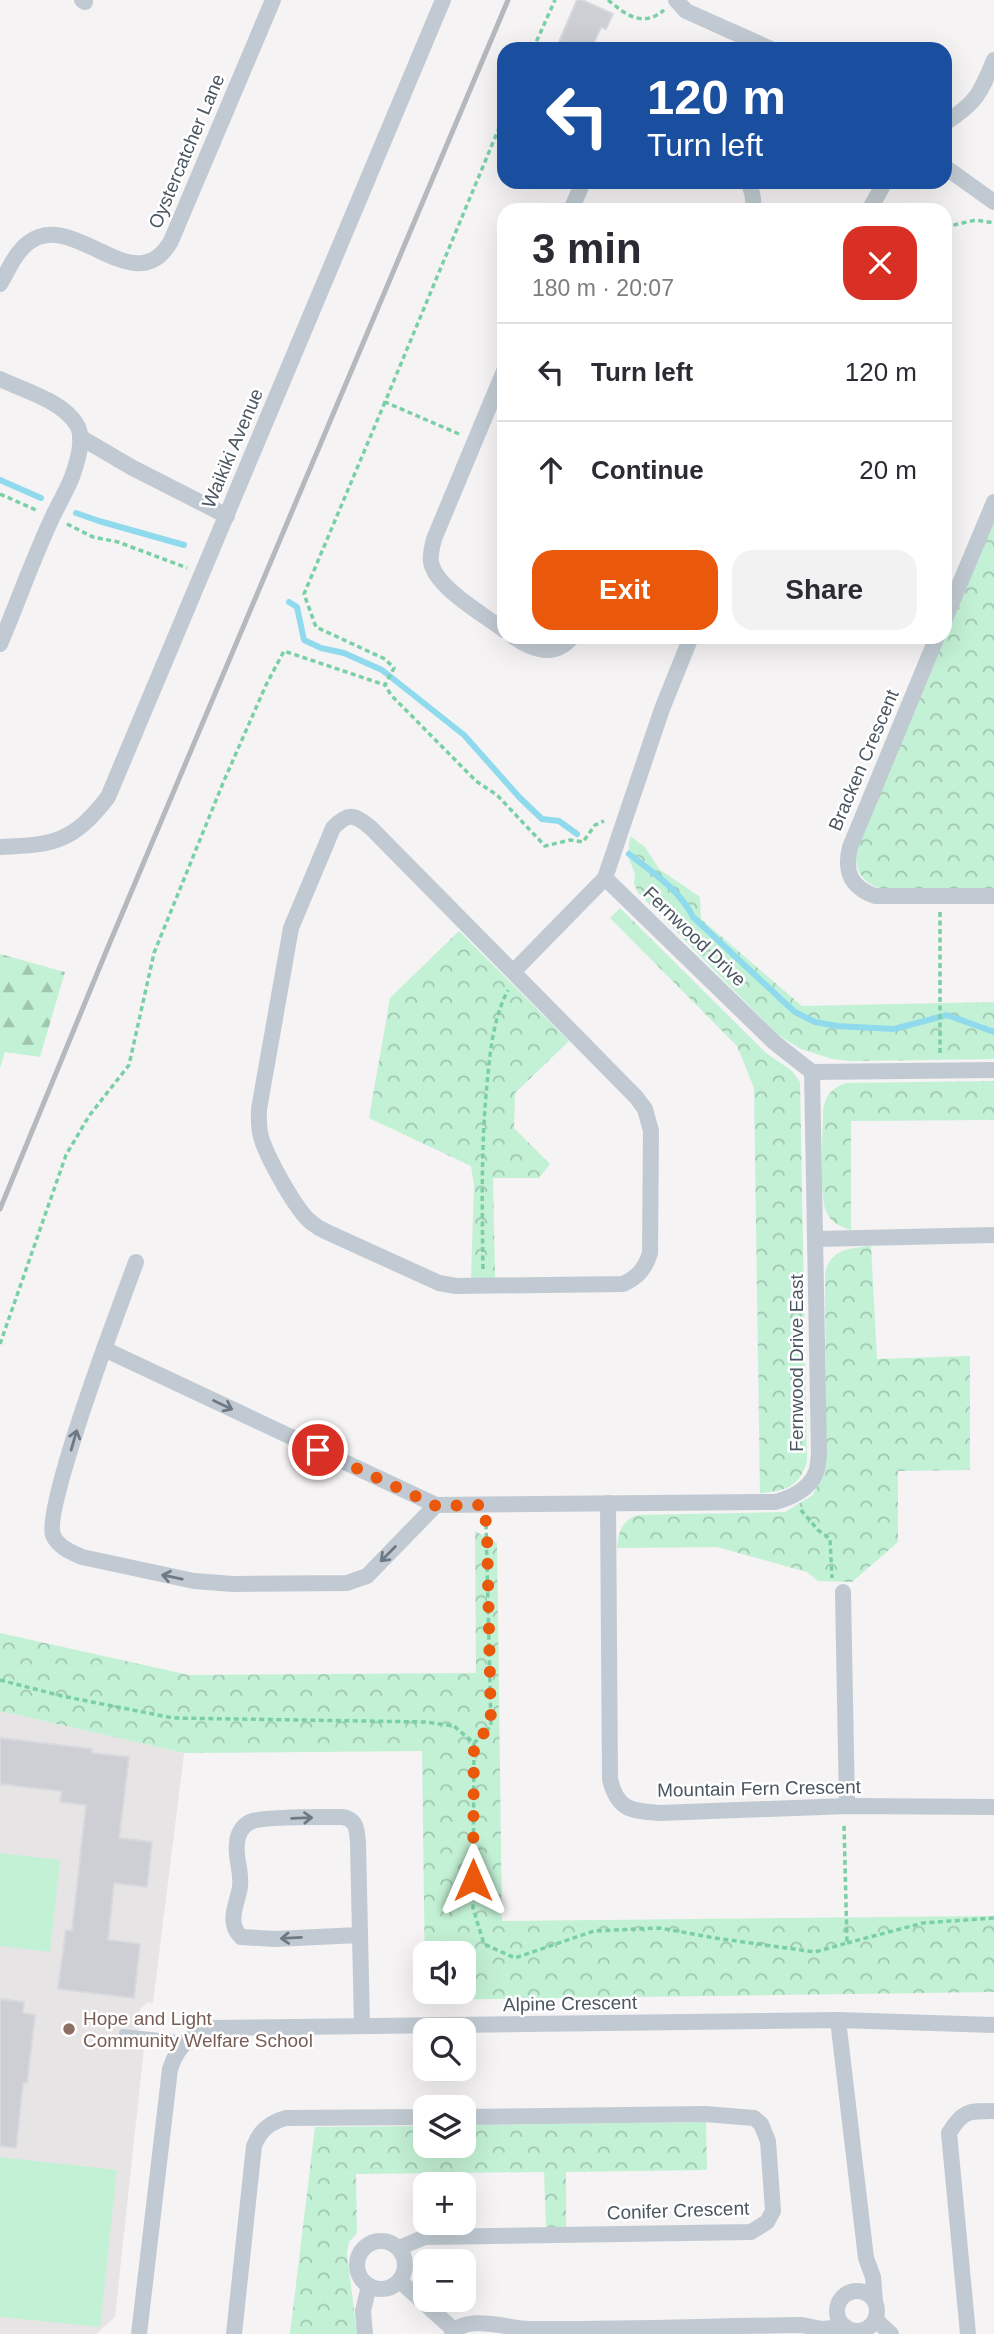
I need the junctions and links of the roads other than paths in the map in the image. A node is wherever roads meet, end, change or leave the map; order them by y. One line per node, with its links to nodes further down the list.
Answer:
1 (273, 0): 9 (street, Oystercatcher Lane)
2 (443, 0): 14 (street, Waikiki Avenue)
3 (670, 4): 4 (street)
4 (755, 42)
5 (994, 60): 6 (street)
6 (952, 118)
7 (952, 172): 8 (street)
8 (994, 202)
9 (0, 284)
10 (0, 379): 12 (street)
11 (497, 388): 16 (street)
12 (80, 437): 14 (street); 17 (street)
13 (994, 502): 15 (street)
14 (227, 516): 22 (street, Waikiki Avenue)
15 (952, 602)
16 (497, 625)
17 (0, 644)
18 (526, 644): 19 (street)
19 (565, 644)
20 (688, 644): 23 (street)
21 (934, 644): 24 (street, Bracken Crescent)
22 (0, 847)
23 (605, 878): 25 (street); 27 (street, Fernwood Drive)
24 (994, 896)
25 (513, 972): 25 (street)
26 (994, 1070): 27 (street)
27 (812, 1072): 29 (street, Fernwood Drive East)
28 (994, 1235): 29 (street)
29 (816, 1239): 32 (street, Fernwood Drive East)
30 (136, 1262): 31 (street)
31 (104, 1349): 33 (street, one-way to 33); 33 (street, one-way to 31)
32 (608, 1503): 33 (street); 35 (street, Mountain Fern Crescent)
33 (436, 1506)
34 (844, 1592): 35 (street)
35 (847, 1806): 36 (street, Mountain Fern Crescent)
36 (994, 1807)
37 (359, 1935): 37 (street, one-way to 37); 40 (street)
38 (838, 2020): 39 (street, Alpine Crescent); 40 (street, Alpine Crescent); 47 (street)
39 (994, 2025)
40 (362, 2026): 42 (street, Alpine Crescent)
41 (123, 2033): 42 (lane)
42 (187, 2040): 59 (street)
43 (994, 2111): 63 (street)
44 (413, 2117): 60 (street)
45 (476, 2117): 46 (street, Conifer Crescent)
46 (399, 2248): 48 (street); 49 (street)
47 (866, 2258): 50 (street); 51 (street)
48 (400, 2281): 49 (street); 58 (street)
49 (369, 2286): 61 (street)
50 (855, 2291): 51 (street); 52 (street)
51 (875, 2301): 53 (street)
52 (838, 2305): 54 (street); 55 (street)
53 (876, 2320): 55 (street); 62 (street)
54 (802, 2325): 55 (street); 57 (street)
55 (846, 2326)
56 (483, 2329): 57 (street); 58 (street)
57 (521, 2331)
58 (453, 2332)
59 (139, 2334)
60 (234, 2334)
61 (365, 2334)
62 (891, 2334)
63 (968, 2334)

